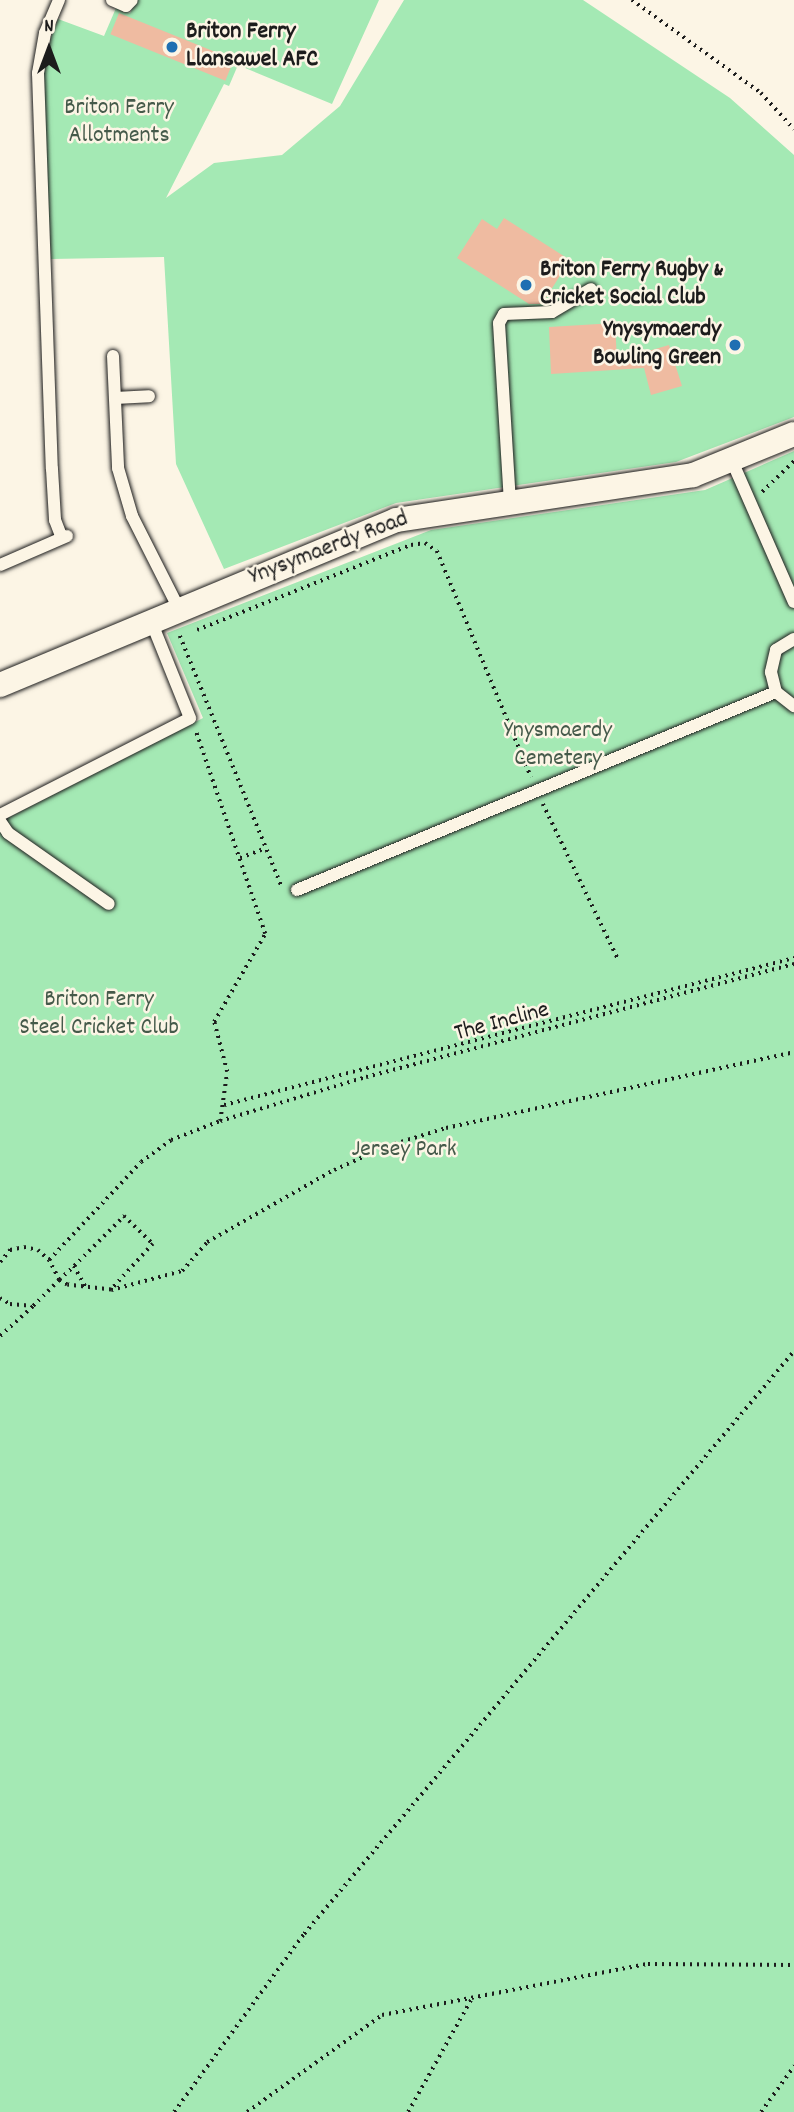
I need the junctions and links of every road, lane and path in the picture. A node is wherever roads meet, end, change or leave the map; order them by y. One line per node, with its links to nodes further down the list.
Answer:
1 (59, 0): 15 (lane)
2 (112, 0): 3 (lane)
3 (132, 0)
4 (632, 0): 5 (path)
5 (794, 129)
6 (591, 289): 13 (lane)
7 (113, 356): 9 (lane)
8 (149, 396): 9 (lane)
9 (115, 398): 17 (lane)
10 (794, 434): 11 (street, Ynysymaerdy Road)
11 (732, 461): 13 (street, Ynysymaerdy Road); 14 (lane)
12 (794, 461): 14 (path)
13 (510, 503): 17 (street, Ynysymaerdy Road)
14 (754, 506): 16 (lane)
15 (0, 565)
16 (794, 602)
17 (179, 609): 18 (street, Ynysymaerdy Road)
18 (151, 621): 20 (street, Ynysymaerdy Road); 23 (lane)
19 (794, 639): 21 (lane)
20 (0, 685)
21 (776, 692): 22 (lane); 24 (lane)
22 (794, 706)
23 (190, 718): 25 (lane); 28 (path)
24 (537, 791): 27 (path); 29 (lane); 32 (path)
25 (0, 815)
26 (0, 821): 30 (lane)
27 (265, 849): 28 (path); 29 (path)
28 (240, 858): 35 (path)
29 (297, 890)
30 (109, 904)
31 (794, 958): 35 (path)
32 (618, 959)
33 (794, 964): 36 (path, The Incline)
34 (794, 1052): 42 (path)
35 (224, 1105): 36 (path)
36 (220, 1121): 37 (path, The Incline)
37 (48, 1260): 38 (path); 40 (path)
38 (0, 1262)
39 (74, 1266): 40 (path); 41 (path); 42 (path)
40 (59, 1280): 41 (path); 44 (path)
41 (86, 1288): 42 (path)
42 (111, 1290)
43 (0, 1298): 44 (path)
44 (33, 1306): 45 (path)
45 (0, 1336)
46 (794, 1350): 50 (path)
47 (794, 1965): 48 (path)
48 (472, 1998): 51 (path); 52 (path)
49 (794, 2066): 53 (path)
50 (174, 2112)
51 (247, 2112)
52 (408, 2112)
53 (761, 2112)

